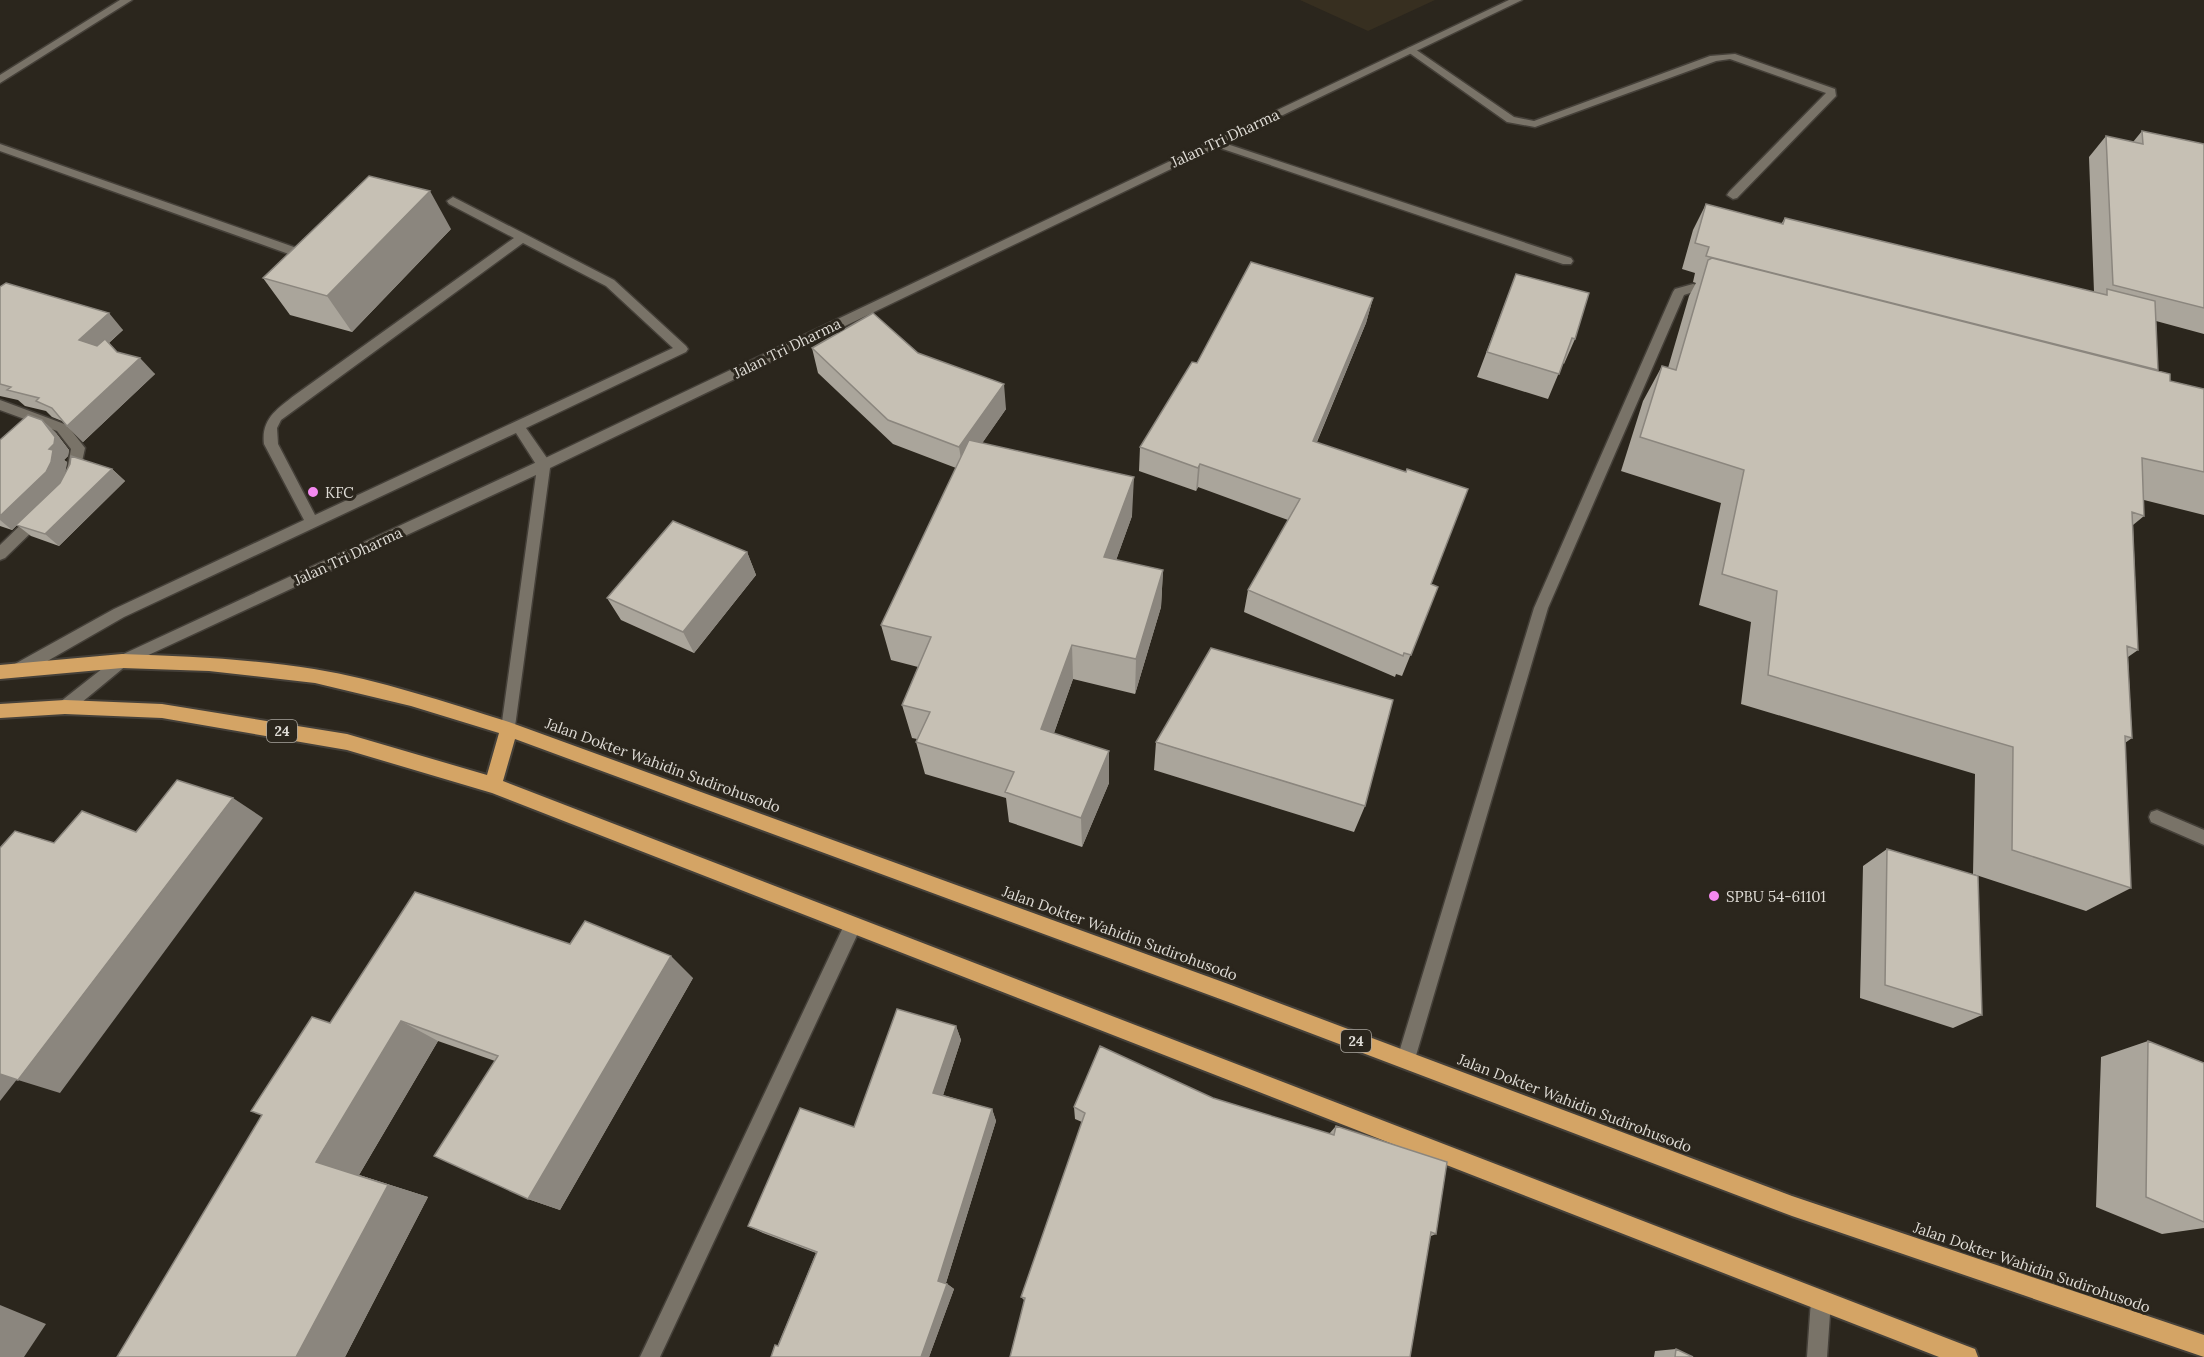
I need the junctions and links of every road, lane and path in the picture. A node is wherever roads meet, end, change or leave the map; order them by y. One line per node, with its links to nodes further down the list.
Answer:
1 (127, 0): 4 (main road)
2 (1516, 0): 3 (main road, Jalan Tri Dharma)
3 (1412, 50): 5 (main road, Jalan Tri Dharma); 7 (main road)
4 (0, 80)
5 (1215, 143): 11 (main road); 15 (main road, Jalan Tri Dharma)
6 (0, 147): 10 (main road)
7 (1733, 195)
8 (453, 201): 9 (main road)
9 (523, 237): 14 (main road); 18 (main road)
10 (304, 255)
11 (1567, 261)
12 (1728, 297): 30 (main road)
13 (0, 405): 16 (main road)
14 (519, 427): 15 (main road); 18 (main road)
15 (544, 465): 20 (main road, Jalan Tri Dharma); 25 (main road)
16 (67, 489)
17 (50, 506): 19 (main road)
18 (312, 523): 21 (main road)
19 (0, 554)
20 (122, 661): 21 (highway, Jalan Dokter Wahidin Sudirohusodo / 24); 23 (main road, Jalan Tri Dharma); 25 (highway, Jalan Dokter Wahidin Sudirohusodo / 24)
21 (18, 670): 22 (highway, Jalan Dokter Wahidin Sudirohusodo / 24)
22 (0, 672)
23 (65, 707): 24 (highway, 24); 26 (highway, 24)
24 (0, 711)
25 (509, 729): 26 (highway); 30 (highway, Jalan Dokter Wahidin Sudirohusodo / 24)
26 (493, 785): 29 (highway, 24)
27 (2157, 816): 28 (main road)
28 (2204, 838)
29 (853, 925): 31 (highway, 24); 33 (main road)
30 (1406, 1059): 32 (highway, Jalan Dokter Wahidin Sudirohusodo / 24)
31 (1821, 1300): 34 (main road); 35 (highway, 24)
32 (2204, 1346)
33 (650, 1357)
34 (1817, 1357)
35 (1966, 1357)

